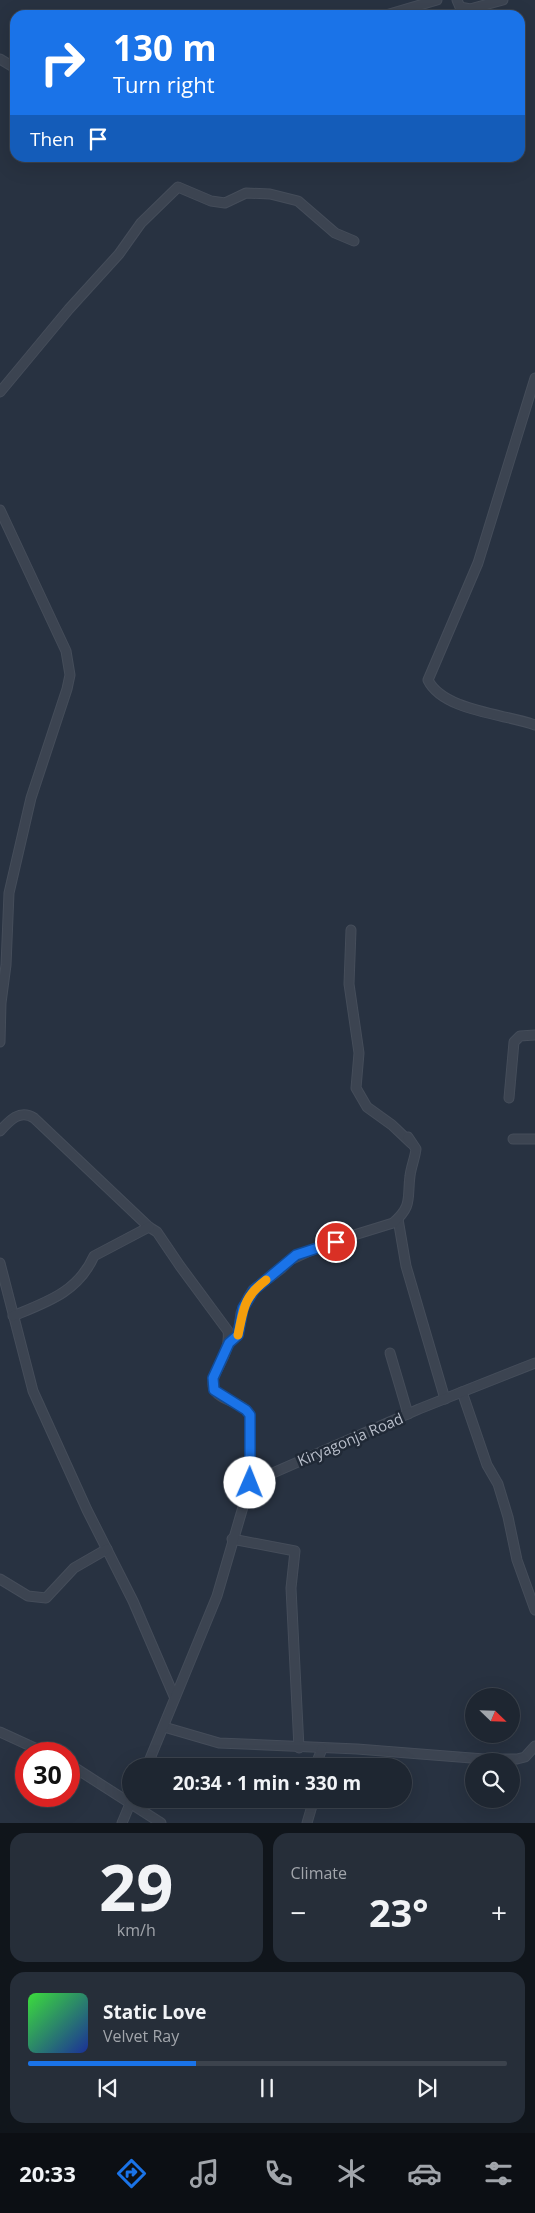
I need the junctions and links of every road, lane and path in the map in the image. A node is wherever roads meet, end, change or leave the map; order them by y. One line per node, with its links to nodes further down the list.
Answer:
1 (437, 0): 4 (street)
2 (457, 0): 3 (street)
3 (503, 0)
4 (403, 10)
5 (354, 241): 7 (street)
6 (535, 378): 9 (street)
7 (0, 392)
8 (0, 510): 12 (street)
9 (535, 726)
10 (351, 930): 18 (street)
11 (535, 1035): 13 (street)
12 (0, 1042)
13 (509, 1098)
14 (0, 1131): 20 (street)
15 (408, 1137): 18 (street)
16 (513, 1139): 17 (street)
17 (535, 1139)
18 (416, 1149): 19 (street)
19 (398, 1219): 23 (street); 27 (street)
20 (149, 1226): 22 (street); 23 (street)
21 (0, 1263): 22 (street)
22 (13, 1316): 31 (street)
23 (229, 1343): 29 (street)
24 (390, 1354): 28 (street)
25 (535, 1363): 26 (street, Kiryagonja Road)
26 (462, 1392): 27 (street, Kiryagonja Road); 33 (street)
27 (444, 1399): 28 (street, Kiryagonja Road)
28 (408, 1414): 29 (street, Kiryagonja Road)
29 (250, 1483): 30 (street)
30 (232, 1539): 34 (street); 39 (street)
31 (107, 1549): 32 (street); 34 (street)
32 (0, 1579)
33 (535, 1610)
34 (174, 1696): 35 (street)
35 (164, 1727): 39 (street); 41 (street)
36 (0, 1732): 37 (street)
37 (22, 1742)
38 (535, 1746): 40 (street)
39 (299, 1748): 40 (street)
40 (322, 1749): 42 (street)
41 (150, 1758)
42 (318, 1758)
43 (80, 1771): 44 (street)
44 (122, 1796)
45 (128, 1808): 48 (street)
46 (141, 1808): 49 (street)
47 (311, 1808): 50 (street)
48 (122, 1823)
49 (161, 1823)
50 (307, 1823)

